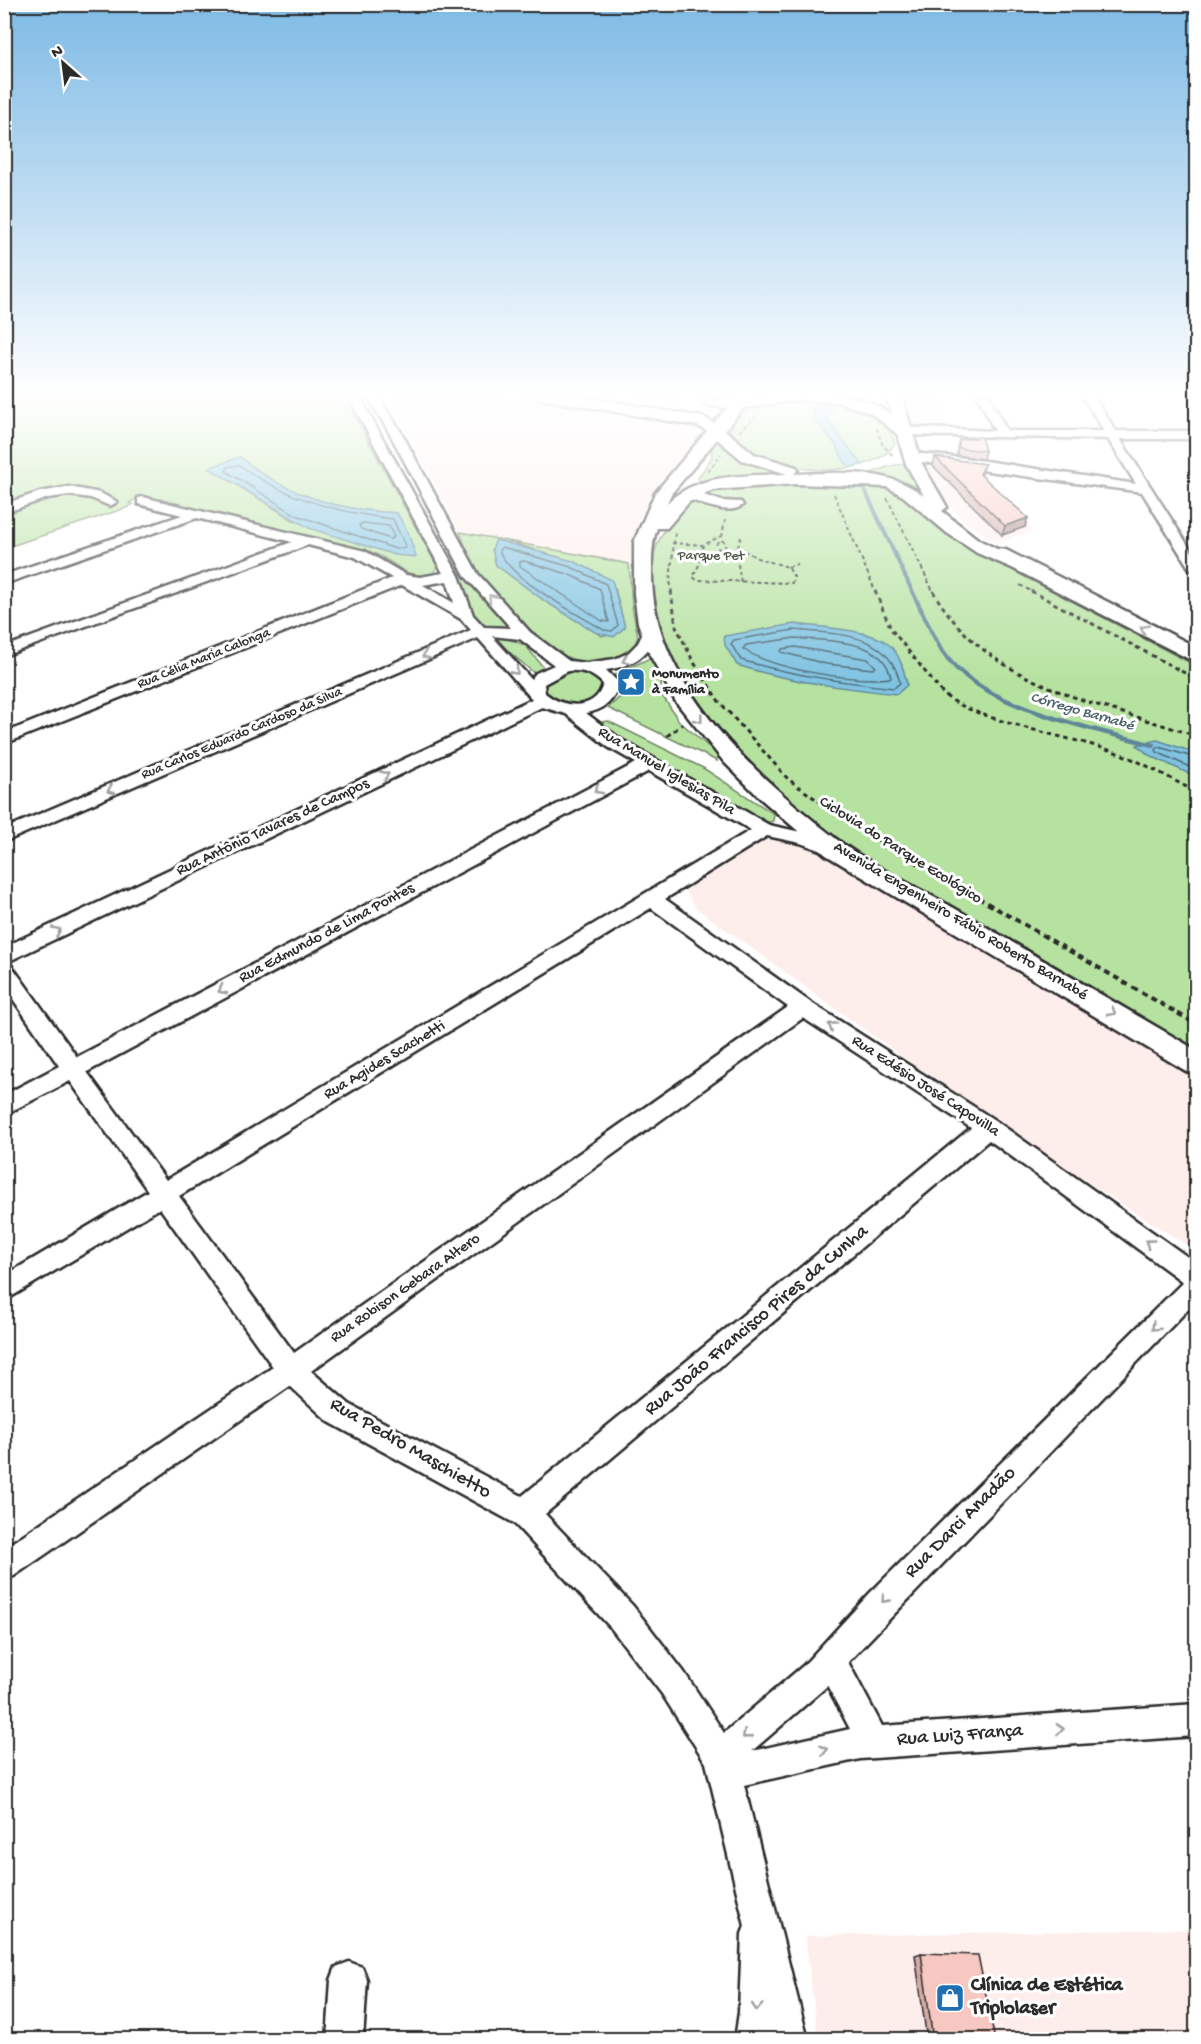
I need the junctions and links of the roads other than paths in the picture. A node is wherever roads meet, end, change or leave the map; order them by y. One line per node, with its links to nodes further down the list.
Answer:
1 (71, 489): 12 (street)
2 (76, 489): 11 (street)
3 (404, 489): 20 (street)
4 (426, 489): 26 (street, one-way to 4)
5 (667, 489): 19 (main road, Avenida Engenheiro Fábio Roberto Barnabé)
6 (695, 489): 19 (main road)
7 (903, 489): 17 (main road)
8 (924, 489): 17 (main road)
9 (1147, 489): 14 (street)
10 (143, 501): 13 (street)
11 (110, 502)
12 (4, 509)
13 (197, 514): 16 (street); 22 (street)
14 (1179, 540): 15 (street); 18 (street)
15 (1197, 540)
16 (304, 542): 21 (street); 27 (street)
17 (1016, 563): 28 (main road, one-way to 17)
18 (1197, 568)
19 (643, 569): 25 (main road, Avenida Engenheiro Fábio Roberto Barnabé)
20 (452, 576): 21 (street); 23 (street)
21 (403, 579): 23 (street); 33 (street, Rua Célia Maria Calonga)
22 (4, 580)
23 (466, 616): 24 (street)
24 (479, 632): 26 (street); 31 (street, one-way to 31); 36 (street, Rua Carlos Eduardo Cardoso da Silva, one-way to 36)
25 (650, 632): 30 (street, one-way to 30); 37 (main road, Avenida Engenheiro Fábio Roberto Barnabé, one-way to 37)
26 (525, 635): 29 (street)
27 (4, 652)
28 (1197, 655)
29 (565, 666): 30 (street); 31 (street)
30 (587, 667): 32 (street)
31 (539, 698): 32 (street); 39 (street, Rua Antônio Tavares de Campos, one-way to 31)
32 (571, 710): 34 (street, Rua Manuel Iglesias Pila)
33 (4, 738)
34 (650, 763): 35 (street, Rua Manuel Iglesias Pila); 43 (street, Rua Edmundo de Lima Pontes, one-way to 43)
35 (764, 830): 37 (street); 38 (street, Rua Agides Scachetti)
36 (4, 836)
37 (834, 849): 42 (main road, Avenida Engenheiro Fábio Roberto Barnabé, one-way to 42)
38 (652, 899): 41 (street, Rua Edésio José Capovilla); 46 (street, Rua Agides Scachetti)
39 (4, 956)
40 (4, 970): 43 (street, Rua Pedro Maschietto)
41 (803, 1007): 45 (street, Rua Edésio José Capovilla, one-way to 41); 50 (street, Rua Robison Gebara Altero)
42 (1197, 1063)
43 (73, 1070): 44 (street, Rua Edmundo de Lima Pontes); 46 (street, Rua Pedro Maschietto)
44 (4, 1106)
45 (988, 1127): 47 (street, Rua Edésio José Capovilla, one-way to 45); 51 (street, Rua João Francisco Pires da Cunha)
46 (163, 1195): 49 (street, Rua Agides Scachetti); 50 (street, Rua Pedro Maschietto)
47 (1197, 1277)
48 (1197, 1285): 53 (street, Rua Darci Anadão, one-way to 53)
49 (4, 1290)
50 (291, 1370): 51 (street, Rua Pedro Maschietto); 52 (street, Rua Robison Gebara Altero)
51 (524, 1514): 56 (street, Rua Pedro Maschietto)
52 (4, 1566)
53 (830, 1659): 55 (street); 56 (street, Rua Darci Anadão, one-way to 56)
54 (1197, 1720): 55 (street, Rua Luiz França, one-way to 54)
55 (874, 1742): 56 (street, Rua Luiz França, one-way to 55)
56 (724, 1765): 57 (street, Rua Pedro Maschietto)
57 (760, 1907): 60 (street, Rua Pedro Maschietto, one-way to 60); 61 (street, Rua Pedro Maschietto)
58 (349, 1980): 59 (street)
59 (345, 2040)
60 (753, 2040)
61 (790, 2040)

